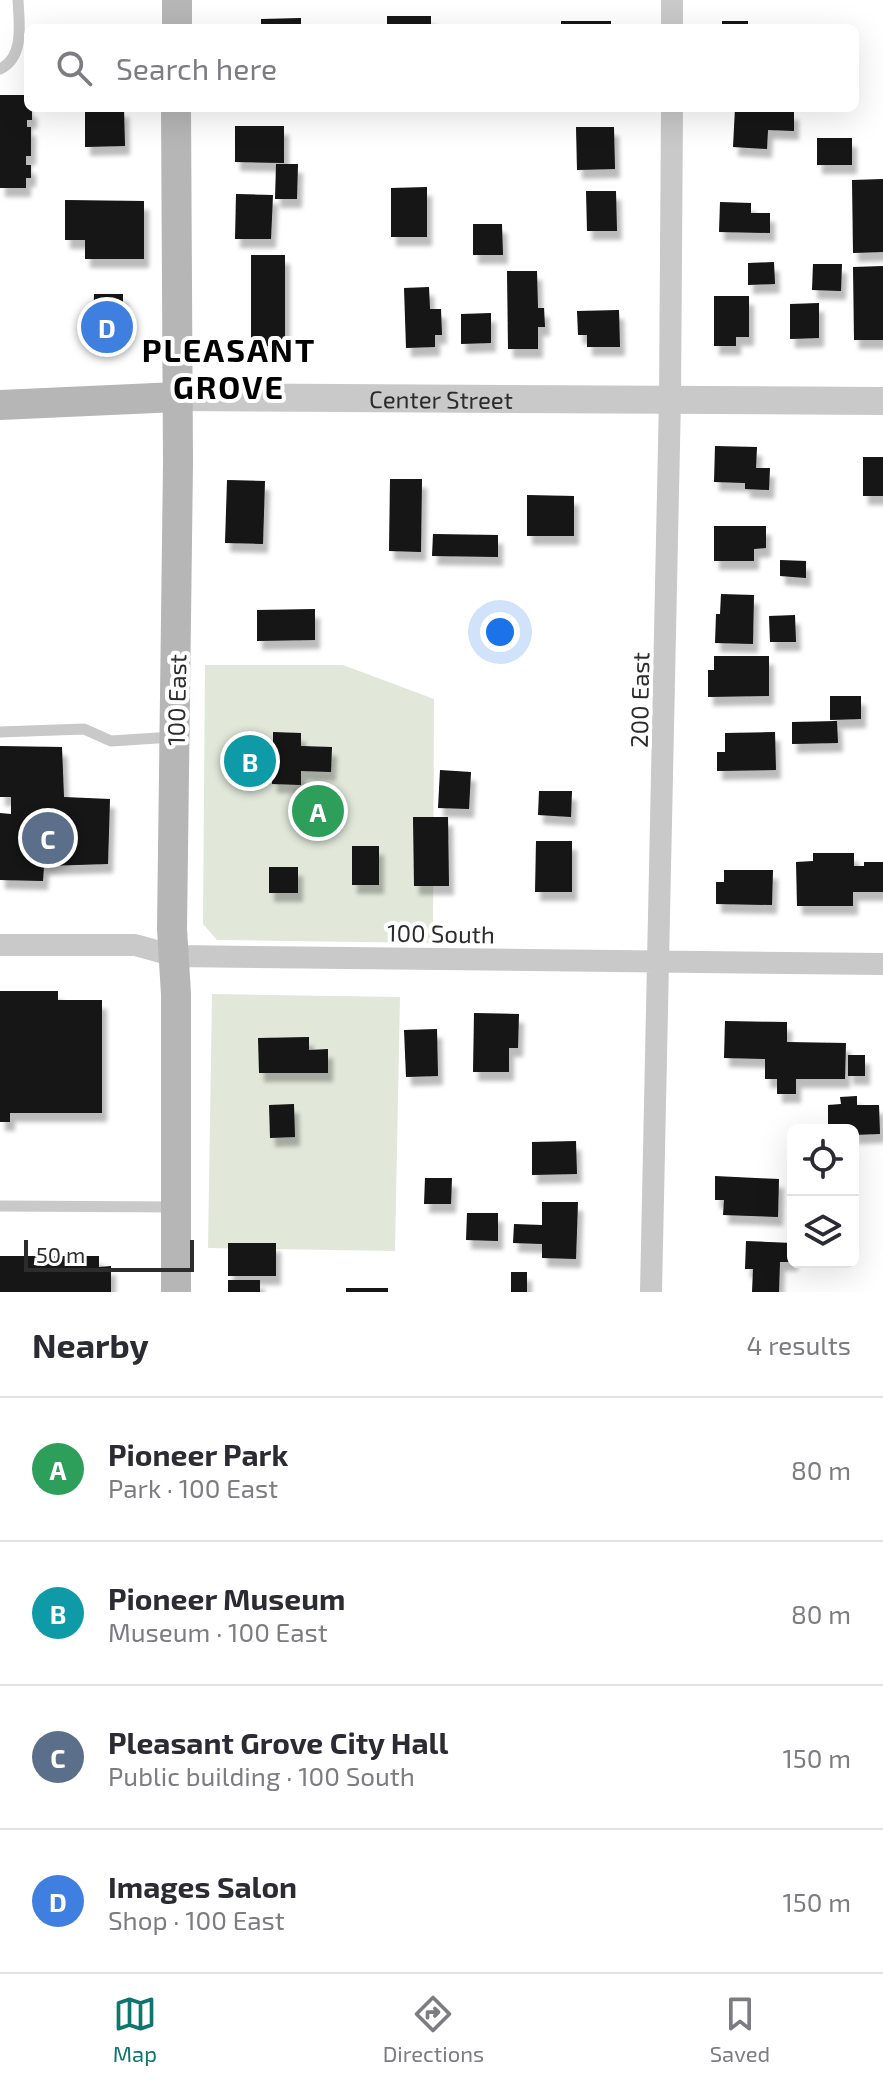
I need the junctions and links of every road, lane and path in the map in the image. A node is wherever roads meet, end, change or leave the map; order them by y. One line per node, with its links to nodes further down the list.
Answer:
1 (18, 0): 6 (lane)
2 (177, 0): 4 (main road)
3 (672, 0): 5 (street)
4 (177, 24)
5 (672, 24)
6 (0, 69)
7 (176, 112): 9 (main road, 100 East)
8 (672, 112): 10 (street, 200 East)
9 (177, 397): 10 (street, Center Street); 12 (main road, Center Street); 14 (main road, 100 East)
10 (670, 398): 11 (street, Center Street); 17 (street, 200 East)
11 (883, 401)
12 (0, 405)
13 (0, 732): 14 (lane)
14 (175, 737): 16 (main road, 100 East)
15 (0, 945): 16 (street, 100 South)
16 (175, 956): 17 (street, 100 South); 20 (main road, 100 East)
17 (660, 963): 18 (street, 100 South); 22 (street, 200 East)
18 (883, 964)
19 (0, 1206): 20 (lane)
20 (176, 1207): 21 (main road, 100 East)
21 (176, 1292)
22 (651, 1292)

